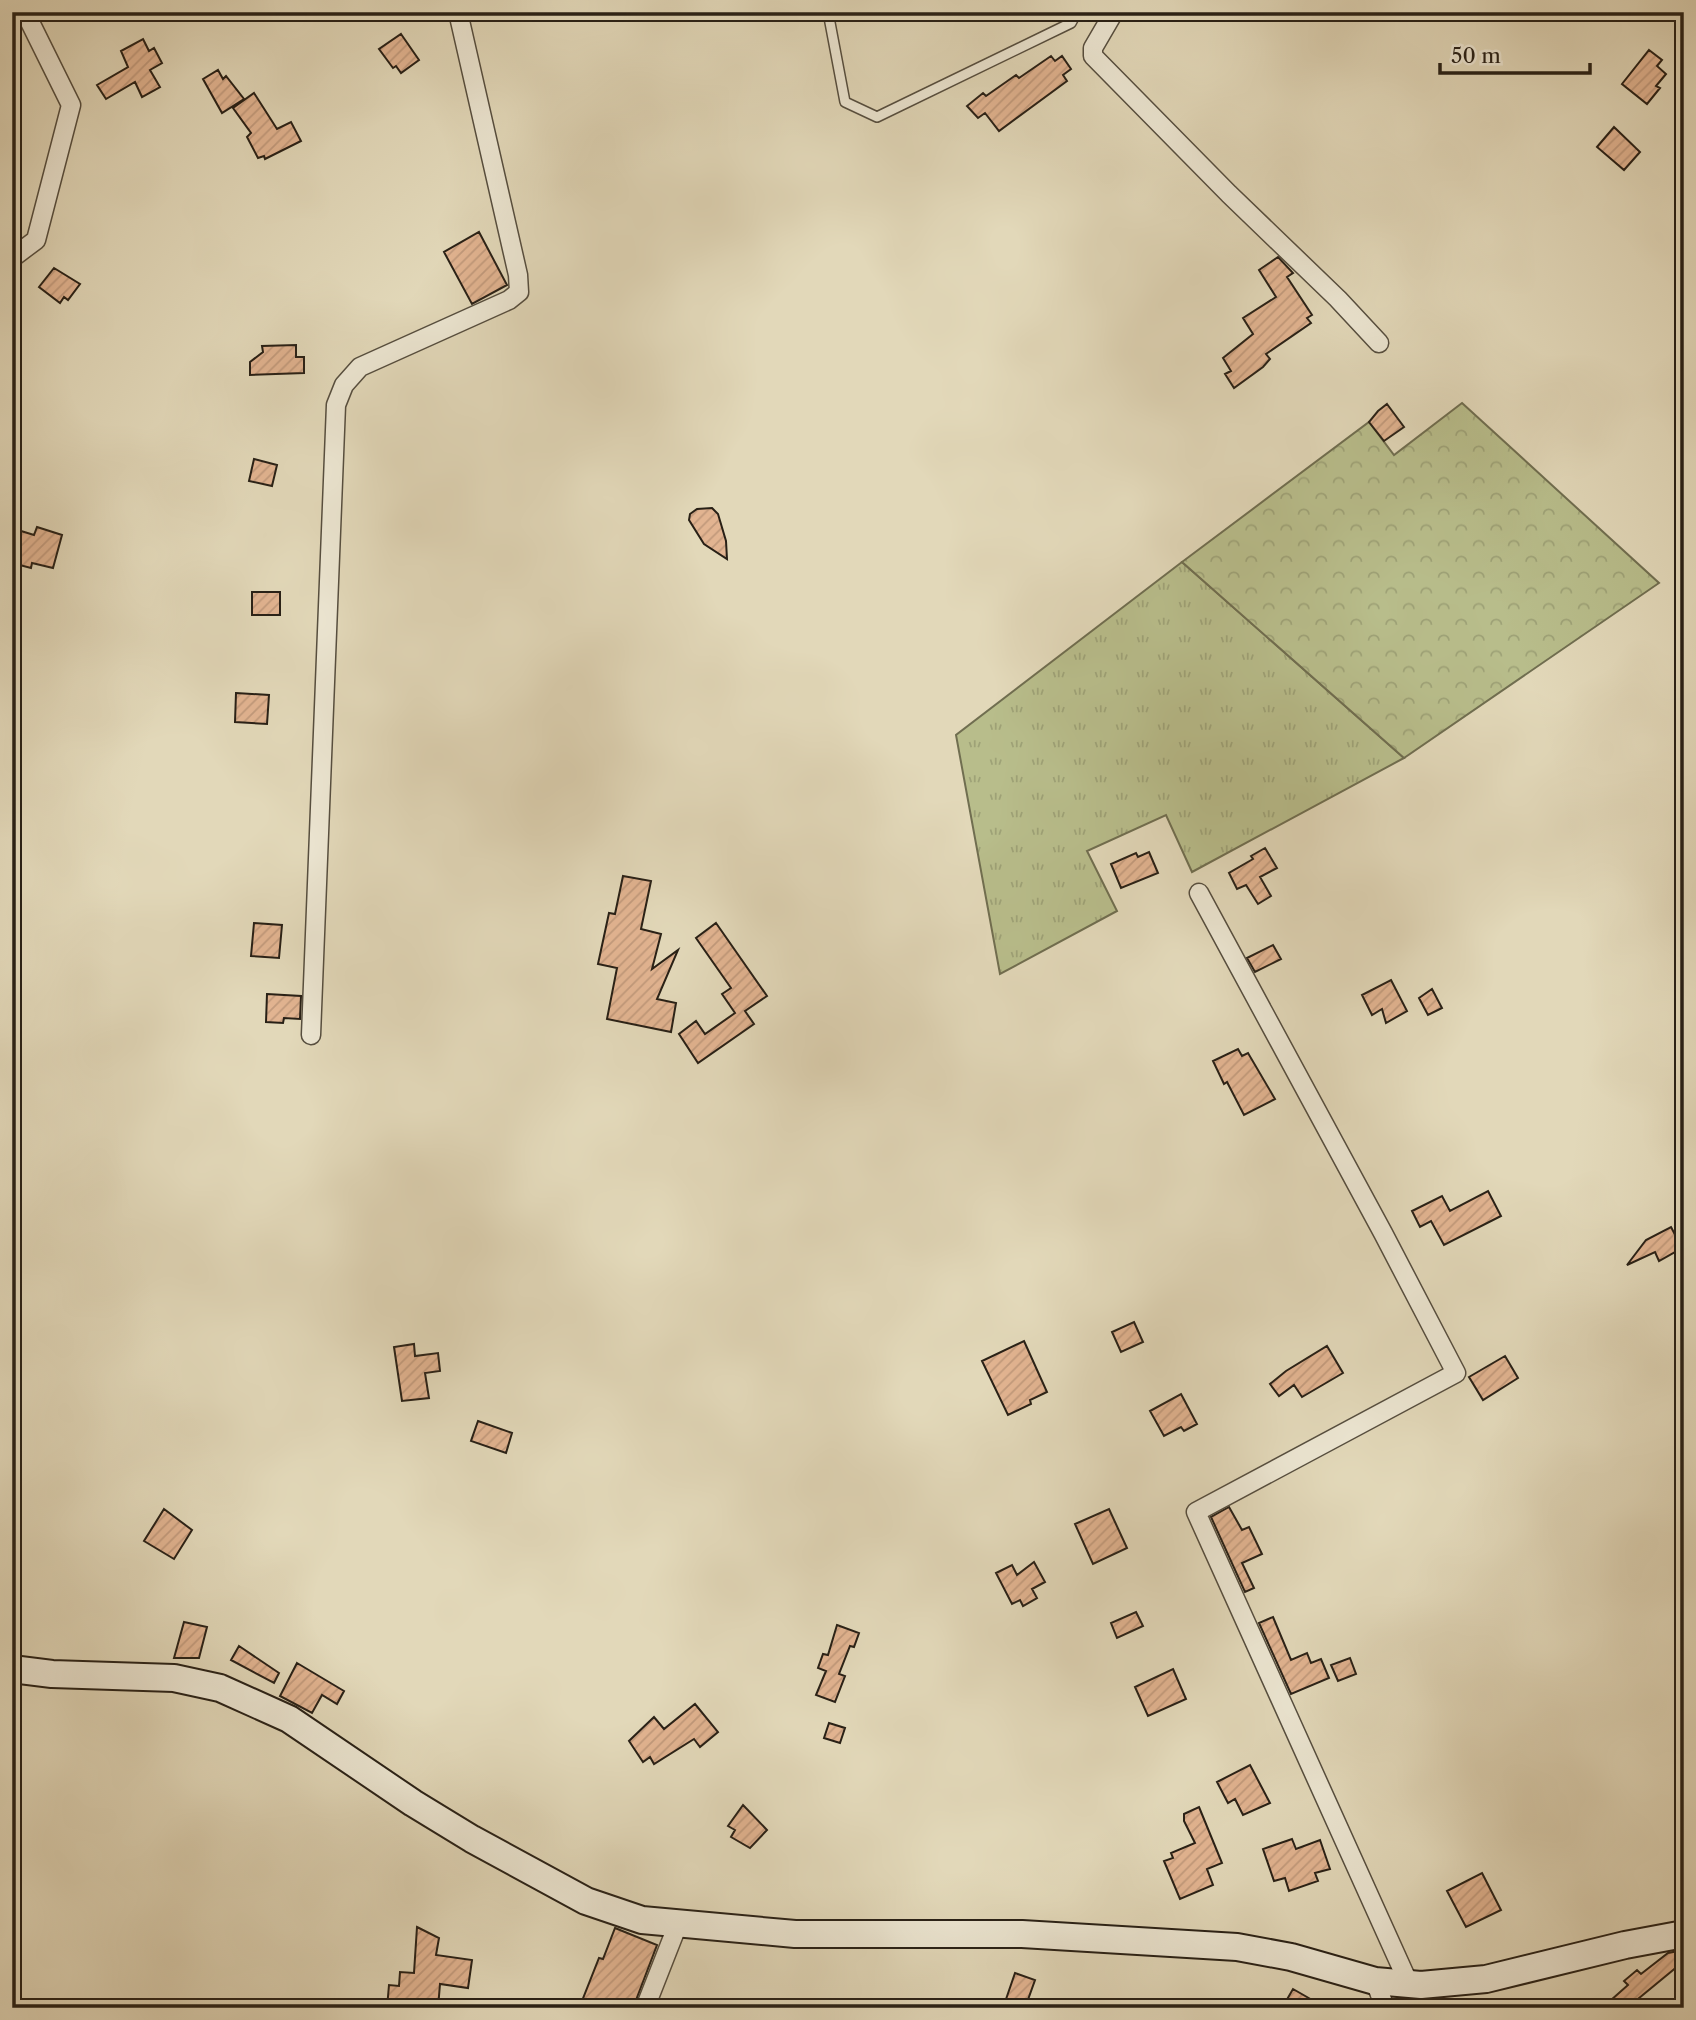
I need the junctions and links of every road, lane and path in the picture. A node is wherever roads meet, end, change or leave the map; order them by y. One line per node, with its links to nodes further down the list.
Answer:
1 (25, 12): 6 (street)
2 (458, 12): 9 (street)
3 (828, 12): 4 (lane)
4 (1077, 12)
5 (1114, 12): 7 (street)
6 (12, 258)
7 (1379, 343)
8 (1199, 892): 14 (street)
9 (311, 1035)
10 (12, 1670): 11 (main road)
11 (678, 1924): 13 (main road); 15 (street)
12 (1684, 1934): 14 (main road)
13 (1375, 1980): 14 (main road); 16 (street)
14 (1409, 1984)
15 (645, 2008)
16 (1385, 2008)

